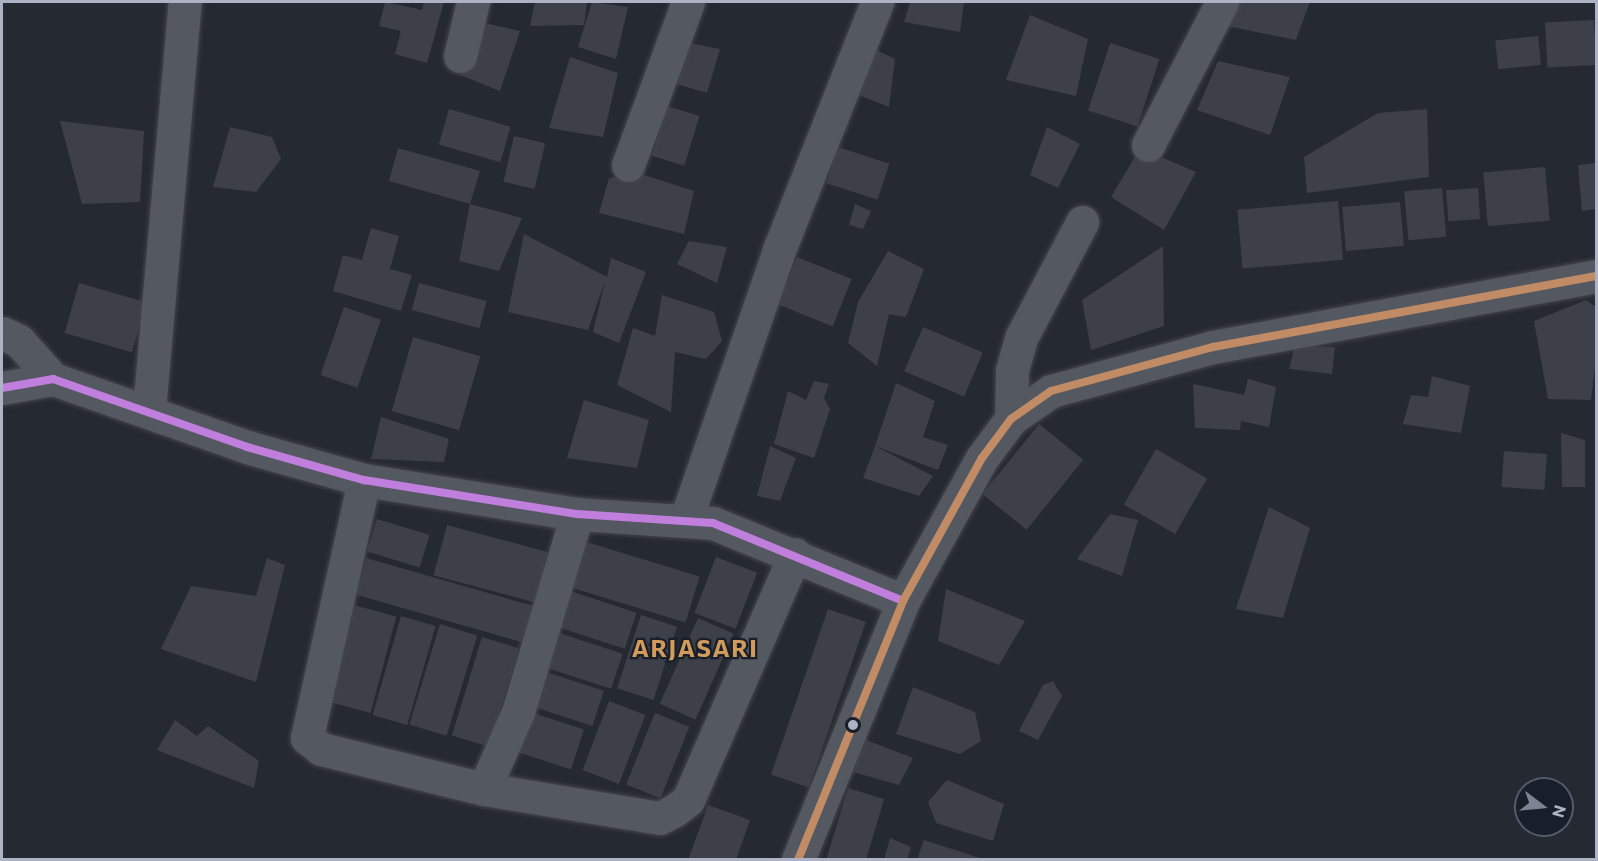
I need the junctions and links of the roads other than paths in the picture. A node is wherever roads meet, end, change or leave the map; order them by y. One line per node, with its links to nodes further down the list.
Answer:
1 (184, 2): 14 (street)
2 (473, 2): 6 (street)
3 (688, 2): 8 (street)
4 (877, 2): 18 (street)
5 (1222, 2): 7 (street)
6 (460, 56)
7 (1148, 145)
8 (628, 165)
9 (1082, 222): 15 (street)
10 (1596, 276): 15 (street)
11 (2, 333): 12 (street)
12 (53, 379): 13 (street); 14 (street)
13 (2, 388)
14 (149, 410): 16 (street)
15 (1011, 419): 20 (street)
16 (364, 480): 17 (street); 21 (street)
17 (577, 514): 18 (street); 21 (street)
18 (686, 519): 19 (street)
19 (795, 554): 20 (street); 21 (street)
20 (903, 601): 22 (street)
21 (484, 789)
22 (798, 860)

